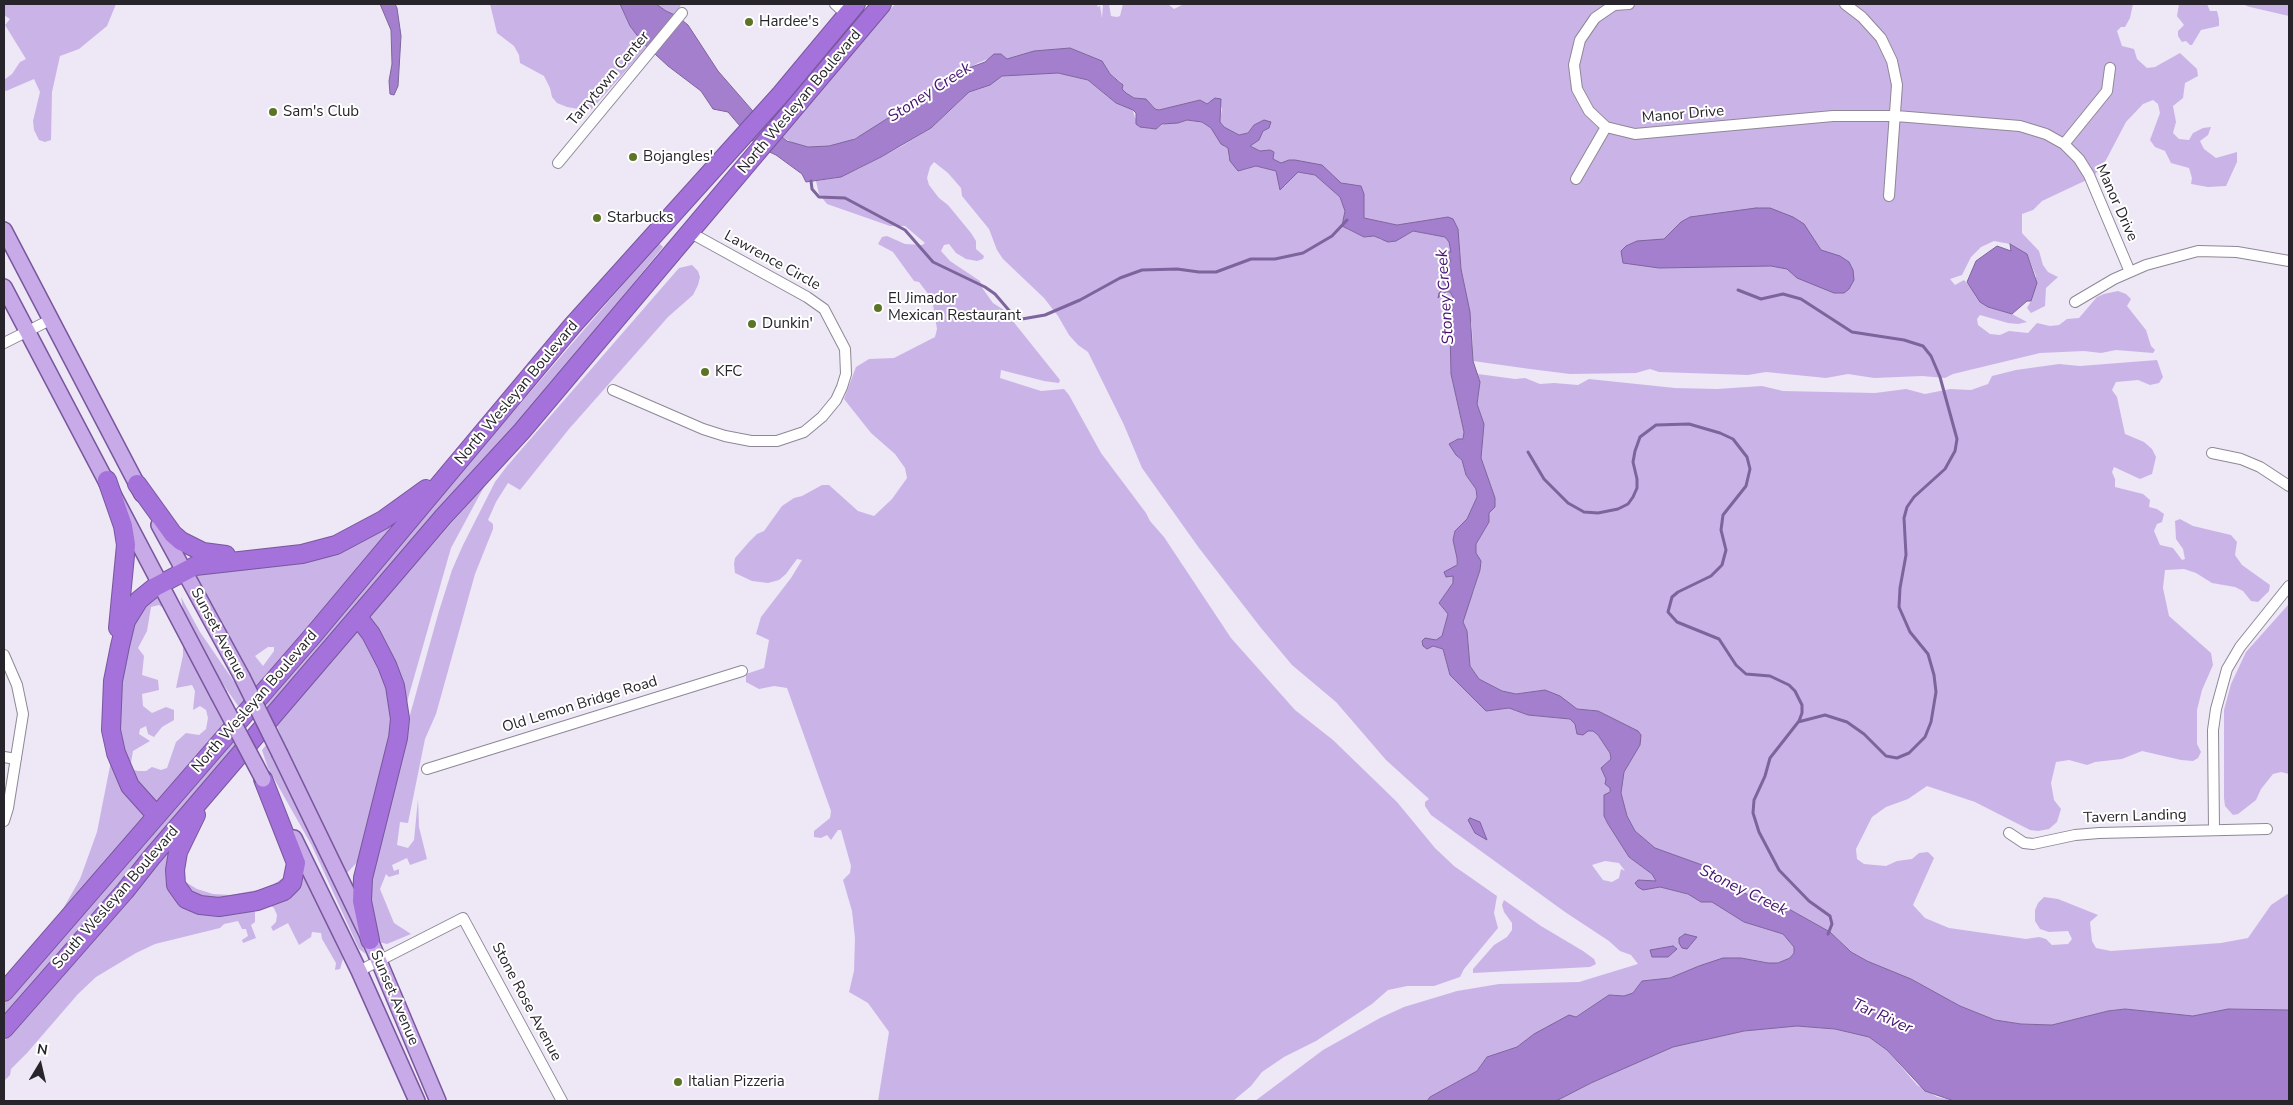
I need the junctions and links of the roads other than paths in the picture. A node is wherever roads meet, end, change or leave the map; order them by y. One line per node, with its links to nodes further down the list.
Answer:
1 (882, 4): 14 (highway, North Wesleyan Boulevard)
2 (1630, 4): 8 (street)
3 (1845, 4): 7 (street)
4 (846, 7): 23 (highway, North Wesleyan Boulevard)
5 (682, 13): 10 (street, Tarrytown Center)
6 (2110, 68): 9 (street)
7 (1896, 116): 8 (street, Manor Drive); 9 (street, Manor Drive); 12 (street)
8 (1606, 127): 11 (street)
9 (2064, 144): 16 (street, Manor Drive)
10 (558, 163)
11 (1576, 178)
12 (1889, 196)
13 (4, 230): 19 (main road, Sunset Avenue)
14 (691, 233): 22 (street, Lawrence Circle); 32 (highway, North Wesleyan Boulevard)
15 (2289, 261): 16 (street)
16 (2130, 272): 18 (street)
17 (4, 287): 20 (main road, Sunset Avenue)
18 (2075, 302)
19 (50, 320): 20 (street); 26 (main road, Sunset Avenue)
20 (28, 330): 21 (street); 25 (main road, Sunset Avenue)
21 (4, 343)
22 (613, 390)
23 (469, 450): 28 (highway); 41 (highway, North Wesleyan Boulevard)
24 (2212, 452): 27 (street)
25 (107, 480): 30 (main road, Sunset Avenue); 35 (highway)
26 (137, 484): 28 (highway); 29 (main road, Sunset Avenue)
27 (2289, 486)
28 (259, 558): 29 (highway)
29 (184, 570): 30 (highway); 47 (main road, Sunset Avenue, bridge)
30 (162, 583): 35 (highway); 40 (main road, Sunset Avenue, bridge)
31 (2289, 586): 45 (street)
32 (358, 616): 38 (highway, North Wesleyan Boulevard); 47 (highway)
33 (4, 655): 37 (street)
34 (742, 671): 39 (street, Old Lemon Bridge Road)
35 (113, 680): 42 (highway)
36 (4, 757): 37 (street)
37 (16, 759): 43 (street)
38 (229, 768): 40 (highway); 51 (highway, South Wesleyan Boulevard)
39 (428, 769)
40 (264, 779): 49 (main road, Sunset Avenue)
41 (182, 786): 42 (highway, South Wesleyan Boulevard)
42 (156, 815): 50 (highway, South Wesleyan Boulevard)
43 (4, 821)
44 (2267, 828): 45 (street, Tavern Landing)
45 (2214, 829): 46 (street, Tavern Landing)
46 (2009, 833)
47 (370, 940): 48 (main road, Sunset Avenue)
48 (377, 961): 49 (street); 53 (main road, Sunset Avenue); 54 (street, Stone Rose Avenue)
49 (359, 971): 52 (main road, Sunset Avenue)
50 (4, 992)
51 (4, 1029)
52 (417, 1101)
53 (438, 1101)
54 (562, 1101)

